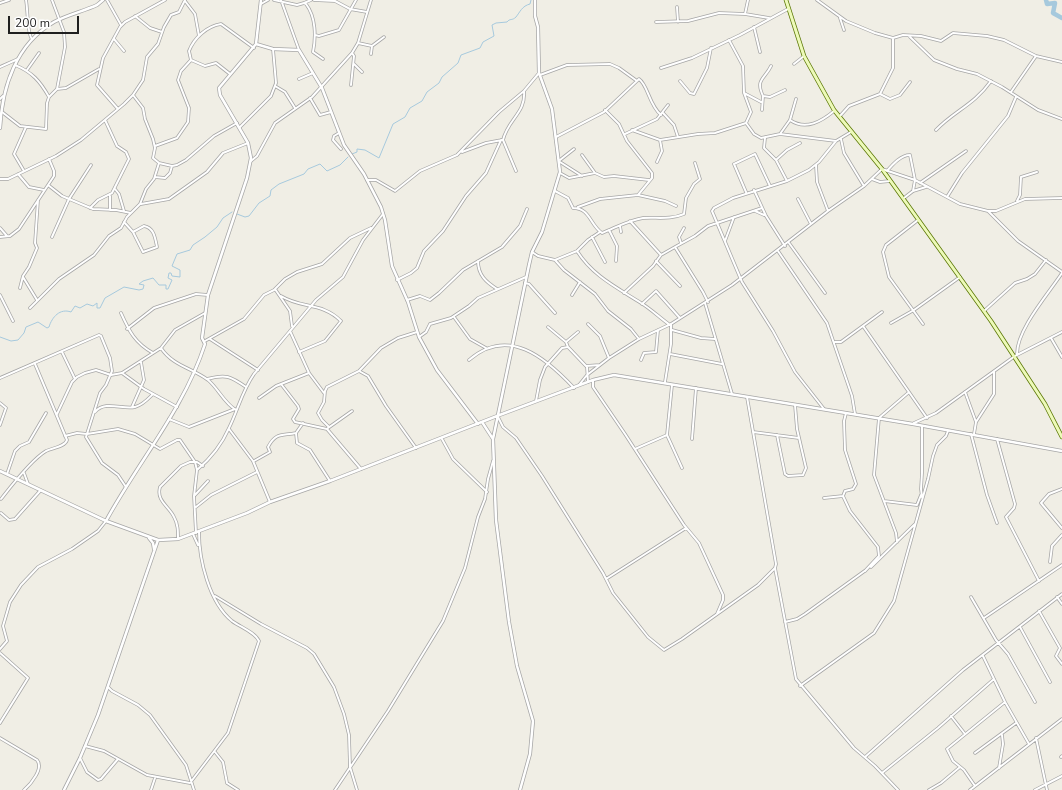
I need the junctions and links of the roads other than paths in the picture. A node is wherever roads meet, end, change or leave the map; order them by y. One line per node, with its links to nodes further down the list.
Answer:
1 (9, 0): 21 (street)
2 (26, 0): 44 (street)
3 (52, 0): 31 (street)
4 (103, 0): 31 (street)
5 (107, 0): 34 (street)
6 (165, 0): 28 (street)
7 (260, 0): 22 (street)
8 (268, 0): 22 (street)
9 (274, 0): 19 (street)
10 (311, 0): 20 (street)
11 (314, 0): 25 (street)
12 (356, 0): 25 (street)
13 (371, 0): 26 (street)
14 (535, 0): 75 (street)
15 (748, 0): 27 (street)
16 (786, 0): 24 (main road)
17 (817, 0): 29 (street)
18 (185, 1): 37 (street); 39 (street)
19 (282, 1): 20 (street); 52 (street)
20 (304, 3): 38 (street)
21 (0, 4)
22 (260, 4): 47 (street)
23 (677, 7): 33 (street)
24 (789, 8): 30 (street); 58 (main road)
25 (350, 9): 26 (street); 38 (street)
26 (366, 12): 46 (street)
27 (745, 14): 30 (street); 33 (street)
28 (135, 16): 34 (street); 37 (street)
29 (840, 17): 36 (street); 42 (street)
30 (770, 18): 35 (street)
31 (60, 20): 44 (street); 84 (street)
32 (656, 22): 33 (street)
33 (678, 22)
34 (121, 25): 43 (street)
35 (754, 27): 45 (street); 54 (street)
36 (844, 30)
37 (162, 32): 90 (street)
38 (315, 35): 61 (street)
39 (199, 36): 49 (street); 62 (street)
40 (909, 36): 42 (street); 59 (street); 77 (street)
41 (384, 37): 48 (street)
42 (893, 38): 89 (street)
43 (114, 39): 53 (street); 70 (street)
44 (33, 40): 60 (street)
45 (729, 40): 50 (street); 88 (street)
46 (358, 43): 48 (street); 56 (street)
47 (256, 44): 49 (street); 51 (street)
48 (372, 46): 57 (street)
49 (254, 48): 74 (street)
50 (711, 48): 69 (street); 79 (street)
51 (273, 49): 52 (street); 82 (street)
52 (298, 50): 73 (street)
53 (124, 51)
54 (760, 52)
55 (39, 53): 71 (street)
56 (352, 53): 64 (street); 83 (street)
57 (371, 54)
58 (804, 56): 65 (street); 104 (main road)
59 (1036, 56): 63 (street); 87 (street)
60 (18, 59): 66 (street); 67 (street)
61 (323, 59)
62 (191, 60): 74 (street); 132 (street)
63 (1062, 62)
64 (354, 64): 72 (street); 81 (street)
65 (794, 64)
66 (14, 65): 71 (street); 91 (street)
67 (0, 66)
68 (771, 66): 92 (street)
69 (661, 68)
70 (99, 69): 84 (street); 101 (street)
71 (27, 70): 93 (street)
72 (362, 72)
73 (314, 73): 76 (street); 83 (street)
74 (230, 74): 112 (street)
75 (539, 74): 78 (street); 86 (street); 123 (street)
76 (299, 79)
77 (991, 80): 87 (street); 118 (street)
78 (637, 81): 102 (street); 107 (street)
79 (680, 81)
80 (910, 82): 89 (street)
81 (351, 85)
82 (276, 86): 100 (street); 115 (street)
83 (322, 88): 95 (street); 106 (street)
84 (57, 89): 93 (street)
85 (785, 90): 92 (street)
86 (524, 91): 127 (street); 136 (street)
87 (1011, 92): 94 (street)
88 (744, 93): 98 (street); 113 (street)
89 (880, 94): 108 (street)
90 (133, 95): 101 (street); 132 (street)
91 (3, 96): 96 (street); 105 (street)
92 (763, 96): 98 (street)
93 (49, 97): 114 (street)
94 (1016, 97): 109 (street); 178 (street)
95 (310, 98): 100 (street); 106 (street)
96 (0, 99)
97 (796, 99): 111 (street)
98 (761, 102): 103 (street)
99 (668, 105): 107 (street)
100 (295, 108): 140 (street)
101 (118, 109): 110 (street)
102 (605, 110): 121 (street); 123 (street)
103 (762, 110)
104 (834, 110): 108 (main road); 111 (street)
105 (1, 111): 114 (street); 116 (street)
106 (331, 112): 120 (street)
107 (662, 114): 117 (street); 124 (street)
108 (839, 117): 119 (main road)
109 (1062, 119)
110 (105, 120): 138 (street); 170 (street)
111 (790, 120): 122 (street)
112 (237, 123): 115 (street); 147 (street)
113 (746, 123): 124 (street); 125 (street)
114 (26, 127): 149 (street)
115 (240, 127): 130 (street)
116 (0, 128)
117 (632, 130): 121 (street); 128 (street)
118 (936, 130)
119 (851, 132): 126 (street); 148 (main road)
120 (339, 133): 133 (street); 160 (street)
121 (625, 134): 161 (street)
122 (780, 134): 125 (street); 129 (street)
123 (556, 137): 141 (street)
124 (678, 137): 128 (street)
125 (766, 138): 139 (street)
126 (841, 139): 129 (street); 168 (street)
127 (502, 140): 136 (street); 150 (street); 237 (street)
128 (660, 140): 142 (street)
129 (836, 141): 145 (street)
130 (248, 143): 140 (street); 185 (street)
131 (800, 143): 139 (street)
132 (154, 146): 143 (street)
133 (341, 149)
134 (574, 149): 141 (street)
135 (966, 151): 165 (street)
136 (461, 152): 160 (street)
137 (582, 155): 155 (street)
138 (49, 159): 149 (street); 166 (street)
139 (776, 160): 163 (street)
140 (251, 161): 247 (street)
141 (560, 161): 153 (street); 156 (street)
142 (657, 162)
143 (159, 163): 147 (street); 157 (street)
144 (695, 163): 201 (street)
145 (816, 164): 163 (street); 193 (street)
146 (91, 165): 182 (street)
147 (172, 166): 157 (street)
148 (882, 169): 151 (street); 159 (street); 164 (main road)
149 (24, 171): 154 (street)
150 (516, 171)
151 (887, 171): 162 (street); 162 (street)
152 (1037, 172): 184 (street)
153 (560, 173): 156 (street); 173 (street)
154 (18, 174): 158 (street); 171 (street)
155 (595, 174): 156 (street); 161 (street)
156 (582, 176)
157 (155, 177): 185 (street)
158 (0, 178)
159 (872, 179): 164 (street); 168 (street)
160 (367, 180): 197 (street)
161 (649, 180): 177 (street)
162 (915, 180): 165 (street); 174 (street)
163 (788, 181): 167 (street)
164 (892, 181): 179 (main road)
165 (920, 183): 169 (street)
166 (48, 185): 171 (street); 182 (street)
167 (770, 186): 172 (street); 175 (street)
168 (864, 186): 193 (street)
169 (928, 187): 174 (street); 178 (street)
170 (115, 189): 176 (street); 195 (street)
171 (44, 190): 181 (street)
172 (754, 190): 175 (street); 189 (street)
173 (555, 191): 187 (street); 224 (street)
174 (913, 191): 179 (street)
175 (746, 192): 203 (street)
176 (110, 195): 188 (street); 191 (street)
177 (638, 195): 186 (street); 187 (street)
178 (946, 197): 194 (street)
179 (904, 198): 200 (main road)
180 (1062, 198): 184 (street)
181 (38, 199): 214 (street); 233 (street)
182 (68, 199): 188 (street); 215 (street)
183 (798, 199): 204 (street)
184 (1017, 202): 194 (street)
185 (140, 204): 196 (street)
186 (676, 206)
187 (578, 207): 211 (street)
188 (90, 208): 191 (street)
189 (762, 208): 192 (street); 199 (street)
190 (527, 209): 228 (street)
191 (110, 210): 195 (street)
192 (754, 211): 198 (street); 199 (street)
193 (828, 211): 204 (street)
194 (988, 211): 227 (street)
195 (125, 212): 196 (street)
196 (131, 213): 202 (street)
197 (383, 214): 206 (street); 237 (street)
198 (734, 216): 203 (street); 217 (street)
199 (766, 216): 220 (street)
200 (918, 220): 235 (main road); 257 (street)
201 (630, 221): 205 (street); 225 (street)
202 (124, 222): 210 (street); 250 (street)
203 (717, 223): 217 (street); 218 (street)
204 (811, 224): 219 (street)
205 (620, 226): 209 (street); 212 (street)
206 (372, 227): 242 (street); 255 (street)
207 (0, 228): 214 (street)
208 (684, 228): 218 (street)
209 (609, 230): 211 (street); 229 (street)
210 (133, 232): 210 (street)
211 (600, 232): 216 (street)
212 (621, 232)
213 (0, 236): 214 (street)
214 (6, 236)
215 (52, 237)
216 (592, 237): 222 (street); 231 (street)
217 (725, 241): 236 (street)
218 (682, 243): 221 (street)
219 (789, 243): 220 (street); 245 (street)
220 (785, 246): 223 (street)
221 (675, 247): 225 (street); 252 (street)
222 (577, 251): 226 (street); 244 (street)
223 (778, 251): 236 (street); 287 (street)
224 (532, 252): 226 (street); 234 (street)
225 (661, 255): 230 (street)
226 (555, 260): 238 (street)
227 (1046, 260): 232 (street); 258 (street)
228 (478, 261): 243 (street); 251 (street)
229 (616, 261)
230 (656, 261): 240 (street); 244 (street)
231 (605, 262)
232 (1062, 272): 296 (street)
233 (23, 277): 241 (street); 250 (street)
234 (526, 277): 239 (street); 243 (street)
235 (960, 277): 257 (street); 258 (main road)
236 (740, 279): 252 (street); 340 (street)
237 (397, 280): 251 (street)
238 (580, 282): 248 (street); 283 (street)
239 (525, 283): 262 (street); 288 (street)
240 (680, 286)
241 (20, 288)
242 (275, 289): 249 (street); 282 (street)
243 (497, 289): 263 (street)
244 (624, 293): 254 (street)
245 (825, 293)
246 (0, 295): 265 (street)
247 (208, 295): 259 (street); 273 (street)
248 (572, 295)
249 (281, 296): 255 (street); 271 (street)
250 (37, 300): 256 (street)
251 (407, 300): 277 (street)
252 (708, 302): 253 (street)
253 (705, 303): 264 (street); 284 (street)
254 (642, 304): 264 (street); 268 (street)
255 (310, 306): 271 (street); 293 (street)
256 (30, 308)
257 (914, 310): 266 (street); 269 (street)
258 (984, 311): 296 (main road)
259 (205, 312): 285 (street); 290 (street)
260 (882, 312): 270 (street)
261 (121, 313): 273 (street)
262 (555, 313)
263 (453, 316): 280 (street); 291 (street)
264 (680, 318): 268 (street)
265 (13, 320)
266 (891, 323)
267 (588, 324): 298 (street)
268 (671, 324): 275 (street); 276 (street)
269 (923, 324)
270 (863, 326): 287 (street); 329 (street)
271 (292, 327): 274 (street)
272 (548, 327): 286 (street)
273 (127, 329): 294 (street)
274 (289, 330): 293 (street); 307 (street)
275 (658, 330): 283 (street); 300 (street)
276 (672, 330): 284 (street); 295 (street)
277 (417, 332): 280 (street); 308 (street)
278 (578, 332): 286 (street)
279 (1062, 332): 281 (street)
280 (419, 337): 355 (street)
281 (1051, 338): 296 (street); 297 (street)
282 (210, 339): 285 (street); 307 (street)
283 (639, 339): 298 (street)
284 (715, 339): 304 (street)
285 (205, 341): 310 (street)
286 (566, 342): 289 (street)
287 (834, 342): 347 (street)
288 (513, 345): 291 (street); 302 (street); 348 (street)
289 (568, 347): 302 (street); 306 (street)
290 (161, 348): 294 (street); 310 (street)
291 (486, 348): 299 (street)
292 (62, 352): 303 (street); 313 (street); 316 (street)
293 (299, 352): 312 (street)
294 (153, 353): 301 (street)
295 (670, 354): 304 (street); 320 (street)
296 (1016, 356): 309 (street); 369 (main road)
297 (1062, 357)
298 (609, 358): 305 (street)
299 (469, 360)
300 (641, 360)
301 (141, 362): 311 (street); 324 (street)
302 (549, 363): 326 (street); 335 (street)
303 (35, 364): 315 (street); 346 (street)
304 (722, 364): 332 (street)
305 (600, 365): 306 (street); 314 (street)
306 (587, 367): 314 (street)
307 (258, 370): 325 (street)
308 (359, 371): 331 (street); 376 (street)
309 (994, 371): 328 (street); 353 (street)
310 (196, 372): 317 (street); 339 (street)
311 (122, 373): 313 (street); 324 (street)
312 (309, 373): 321 (street); 331 (street)
313 (111, 375): 316 (street); 344 (street)
314 (587, 375): 319 (street); 323 (street)
315 (0, 378)
316 (75, 379): 346 (street)
317 (207, 379): 325 (street); 341 (street)
318 (593, 380): 319 (street); 320 (street); 377 (street)
319 (588, 382): 323 (street)
320 (665, 382): 322 (street)
321 (281, 384): 334 (street); 354 (street)
322 (672, 384): 327 (street); 366 (street)
323 (579, 386): 326 (street)
324 (142, 387): 330 (street); 338 (street)
325 (246, 387): 341 (street)
326 (574, 388): 335 (street)
327 (696, 388): 332 (street); 373 (street)
328 (965, 392): 350 (street); 353 (street)
329 (908, 393): 349 (street); 350 (street)
330 (153, 394): 338 (street); 339 (street)
331 (325, 394): 359 (street)
332 (732, 394): 333 (street)
333 (747, 396): 337 (street); 362 (street)
334 (260, 398)
335 (536, 401): 348 (street)
336 (0, 403): 357 (street)
337 (796, 405): 340 (street); 370 (street)
338 (132, 407): 344 (street)
339 (176, 407): 351 (street)
340 (824, 409): 345 (street)
341 (235, 410): 351 (street); 360 (street)
342 (352, 411): 359 (street)
343 (46, 413): 389 (street)
344 (95, 413): 364 (street)
345 (846, 413): 347 (street); 400 (street)
346 (57, 414): 368 (street)
347 (855, 414): 349 (street)
348 (497, 416): 352 (street); 372 (street); 425 (street)
349 (879, 418): 356 (street); 404 (street)
350 (927, 418): 356 (street)
351 (170, 419): 375 (street)
352 (482, 422): 355 (street); 372 (street)
353 (976, 422): 365 (street)
354 (304, 423): 359 (street); 363 (street)
355 (478, 424): 371 (street)
356 (912, 424): 358 (street)
357 (0, 425)
358 (922, 426): 361 (street); 398 (street)
359 (328, 428): 384 (street)
360 (229, 429): 379 (street); 382 (street)
361 (948, 430): 365 (street); 402 (street)
362 (753, 432): 367 (street); 423 (street)
363 (296, 433): 379 (street); 392 (street)
364 (86, 434): 368 (street); 375 (street); 394 (street)
365 (972, 434): 374 (street); 410 (street)
366 (667, 435): 377 (street); 383 (street)
367 (777, 435): 370 (street); 370 (street)
368 (65, 436): 388 (street)
369 (1062, 436)
370 (799, 438)
371 (442, 439): 376 (street); 397 (street)
372 (493, 439): 380 (street)
373 (692, 439)
374 (997, 439): 378 (street); 426 (street)
375 (153, 446): 381 (street); 394 (street)
376 (416, 448): 384 (street)
377 (635, 450): 411 (street)
378 (1062, 451)
379 (254, 461): 387 (street)
380 (493, 461): 397 (street); 479 (street)
381 (195, 462): 382 (street); 385 (street); 416 (street)
382 (203, 466): 385 (street)
383 (682, 468)
384 (361, 469): 392 (street)
385 (197, 470): 399 (street)
386 (0, 471): 389 (street)
387 (257, 472): 405 (street); 406 (street)
388 (24, 473): 390 (street); 393 (street)
389 (7, 474): 390 (street)
390 (18, 479): 393 (street); 403 (street)
391 (208, 481): 399 (street)
392 (330, 481): 405 (street)
393 (28, 484): 396 (street)
394 (126, 487): 408 (street)
395 (1062, 489): 412 (street)
396 (40, 491): 407 (street); 408 (street)
397 (486, 492): 463 (street)
398 (921, 494): 402 (street); 404 (street)
399 (194, 496): 406 (street)
400 (843, 496): 401 (street); 424 (street)
401 (824, 498)
402 (923, 498): 409 (street)
403 (1, 499)
404 (884, 501): 418 (street)
405 (270, 502): 413 (street)
406 (196, 507): 413 (street)
407 (1, 513)
408 (106, 521): 414 (street); 438 (street)
409 (916, 523): 418 (street); 445 (street)
410 (997, 523)
411 (686, 528): 425 (street); 433 (street)
412 (1062, 528)
413 (196, 533): 416 (street); 419 (street); 419 (street)
414 (147, 536): 417 (street); 420 (street)
415 (1062, 536): 421 (street)
416 (178, 539): 417 (street)
417 (158, 540): 420 (street)
418 (897, 542): 424 (street)
419 (199, 546): 428 (street)
420 (154, 551): 444 (street)
421 (1050, 562)
422 (1062, 565): 426 (street)
423 (775, 568): 433 (street); 435 (street)
424 (865, 571): 435 (street)
425 (606, 579): 433 (street)
426 (1039, 581): 434 (street)
427 (1062, 594): 430 (street)
428 (214, 595): 458 (street); 463 (street)
429 (971, 597): 434 (street)
430 (1057, 597): 431 (street); 432 (street)
431 (1062, 604)
432 (1039, 611): 436 (street); 441 (street)
433 (717, 614)
434 (984, 618): 437 (street)
435 (785, 622): 445 (street)
436 (1020, 627): 437 (street); 443 (street)
437 (999, 644): 440 (street); 447 (street)
438 (0, 650)
439 (0, 653): 450 (street)
440 (983, 656): 442 (street); 460 (street)
441 (1062, 664)
442 (994, 679): 446 (street); 448 (street)
443 (1050, 682)
444 (107, 686): 457 (street); 469 (street)
445 (800, 686): 460 (street)
446 (1005, 702): 451 (street); 452 (street)
447 (1035, 702)
448 (951, 716): 452 (street); 466 (street)
449 (1062, 719): 455 (street)
450 (0, 723)
451 (1016, 723): 453 (street); 456 (street)
452 (965, 734): 464 (street)
453 (1002, 735): 459 (street); 465 (street)
454 (0, 738): 472 (street)
455 (1036, 738): 456 (street); 470 (street)
456 (1028, 744): 465 (street)
457 (85, 746): 461 (street); 462 (street)
458 (215, 752): 469 (street); 476 (street)
459 (975, 753)
460 (865, 757): 466 (street)
461 (80, 758): 462 (street); 473 (street)
462 (118, 759): 468 (street)
463 (350, 767): 477 (street); 478 (street)
464 (960, 767): 471 (street); 481 (street)
465 (998, 769): 471 (street)
466 (882, 773): 480 (street)
467 (1062, 776): 470 (street)
468 (155, 778): 469 (street); 474 (street)
469 (192, 782): 475 (street)
470 (1046, 785): 483 (street); 484 (street)
471 (975, 786): 482 (street)
472 (24, 790)
473 (64, 790)
474 (151, 790)
475 (194, 790)
476 (238, 790)
477 (335, 790)
478 (357, 790)
479 (520, 790)
480 (898, 790)
481 (929, 790)
482 (970, 790)
483 (1034, 790)
484 (1047, 790)

